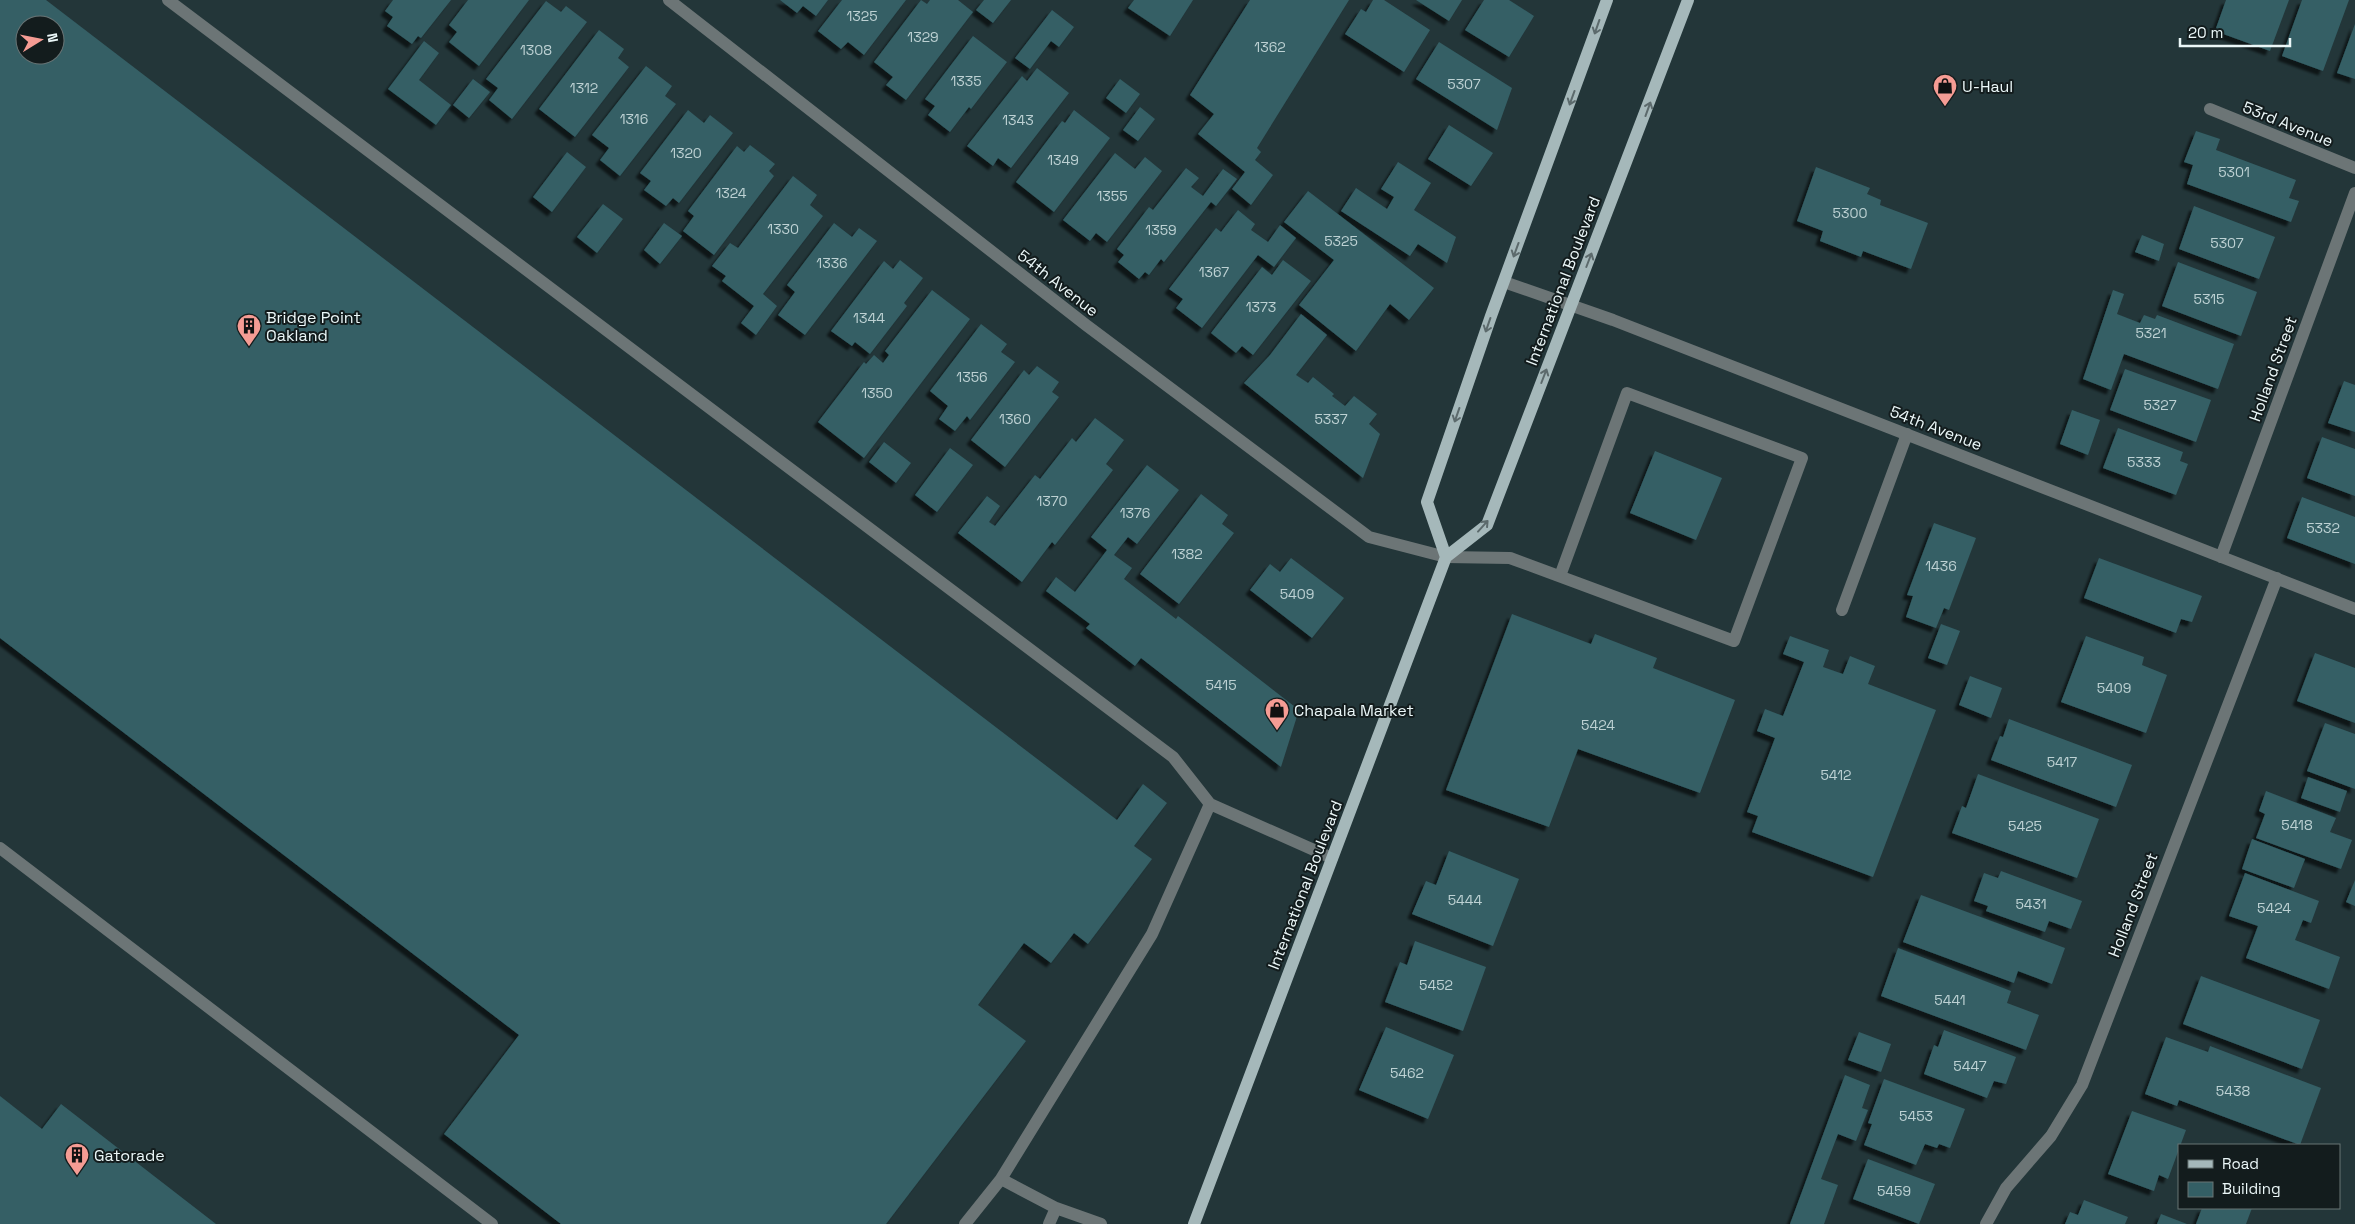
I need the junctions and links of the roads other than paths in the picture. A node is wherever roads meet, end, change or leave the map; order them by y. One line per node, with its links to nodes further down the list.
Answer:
1 (168, 0): 17 (street)
2 (669, 0): 12 (street, 54th Avenue)
3 (1606, 0): 8 (main road, one-way to 8)
4 (1688, 0): 9 (main road, International Boulevard, one-way to 4)
5 (2210, 109): 6 (street, 53rd Avenue)
6 (2355, 168)
7 (2355, 193): 11 (street, Holland Street)
8 (1504, 282): 9 (street, 54th Avenue); 12 (main road, one-way to 12)
9 (1571, 305): 10 (street, 54th Avenue); 12 (main road, International Boulevard, one-way to 9)
10 (1907, 434): 11 (street, 54th Avenue); 16 (street)
11 (2221, 556): 14 (street, 54th Avenue)
12 (1446, 557): 13 (street, 54th Avenue); 19 (main road, International Boulevard)
13 (1560, 576): 13 (street, 54th Avenue)
14 (2277, 578): 15 (street, 54th Avenue); 27 (street, Holland Street)
15 (2355, 608)
16 (1842, 610)
17 (1210, 804): 19 (street); 20 (street)
18 (0, 848): 22 (street)
19 (1332, 858): 26 (main road, International Boulevard)
20 (1002, 1179): 21 (street); 23 (street)
21 (1056, 1208): 24 (street); 25 (street)
22 (492, 1224)
23 (965, 1224)
24 (1050, 1224)
25 (1101, 1224)
26 (1194, 1224)
27 (1986, 1224)

